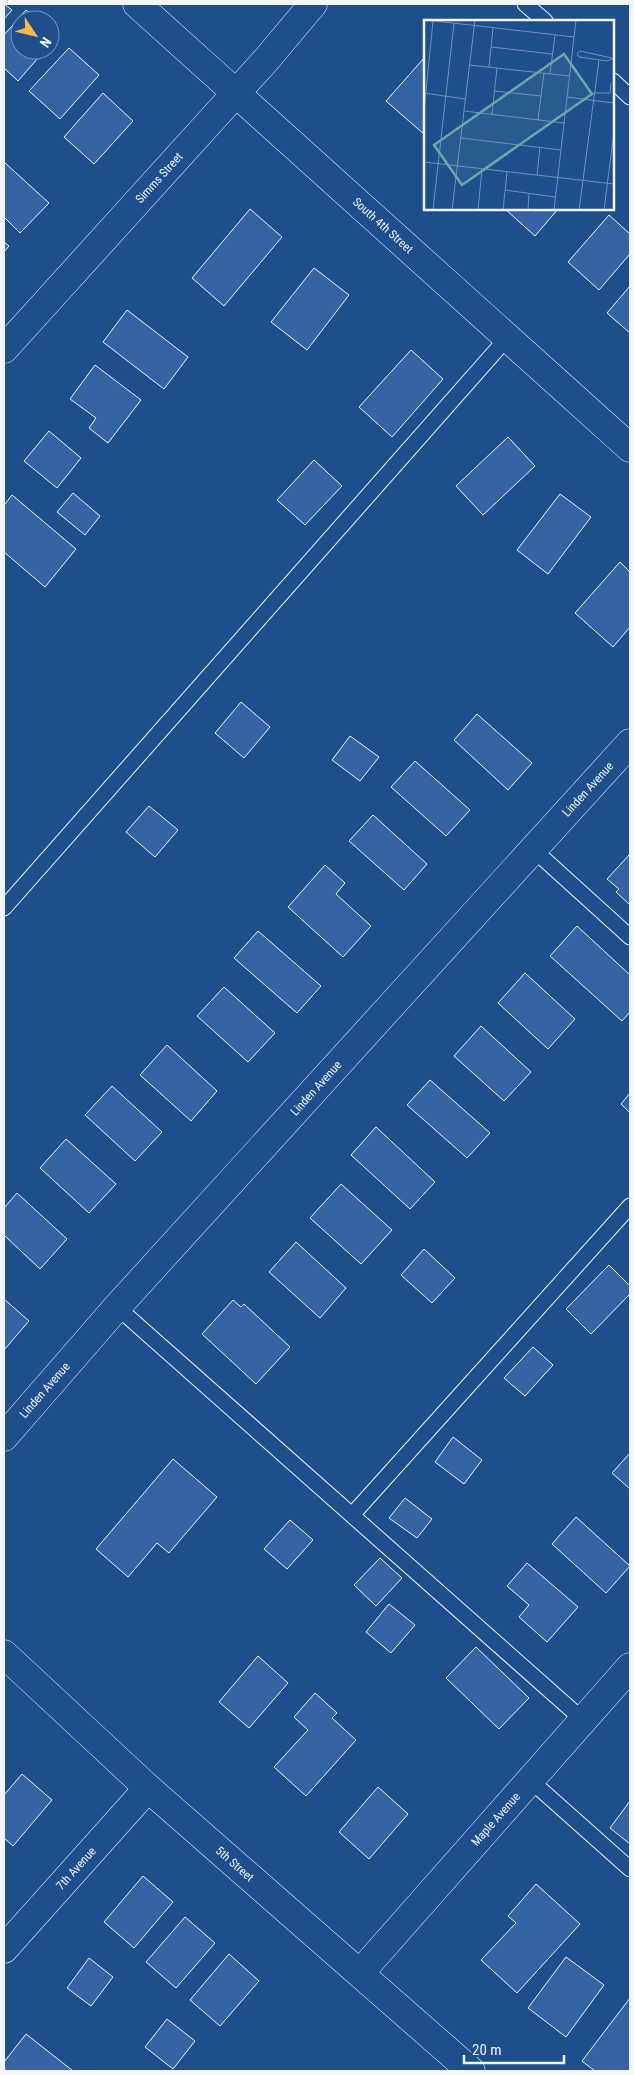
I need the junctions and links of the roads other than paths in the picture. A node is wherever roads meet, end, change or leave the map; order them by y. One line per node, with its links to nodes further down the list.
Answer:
1 (137, 4): 6 (street, South 4th Street)
2 (313, 4): 6 (street, Simms Street)
3 (525, 4): 4 (lane)
4 (543, 20)
5 (614, 82): 7 (lane)
6 (236, 92): 8 (street, South 4th Street); 9 (street, Simms Street)
7 (630, 97)
8 (508, 337): 10 (street, South 4th Street); 13 (lane)
9 (7, 338)
10 (630, 448)
11 (630, 743): 12 (street, Linden Avenue)
12 (534, 850): 14 (lane); 16 (street, Linden Avenue)
13 (4, 908)
14 (630, 937)
15 (630, 1206): 18 (lane)
16 (117, 1307): 17 (street, Linden Avenue); 18 (lane)
17 (4, 1437)
18 (352, 1516): 21 (lane)
19 (4, 1654): 23 (street, 5th Street)
20 (630, 1667): 21 (street, Maple Avenue)
21 (584, 1720): 22 (street, Maple Avenue)
22 (530, 1780): 24 (lane); 26 (street, Maple Avenue)
23 (148, 1788): 25 (street, 7th Avenue); 26 (street, 5th Street)
24 (630, 1869)
25 (4, 1949)
26 (360, 1973): 27 (street, 5th Street)
27 (471, 2071)

